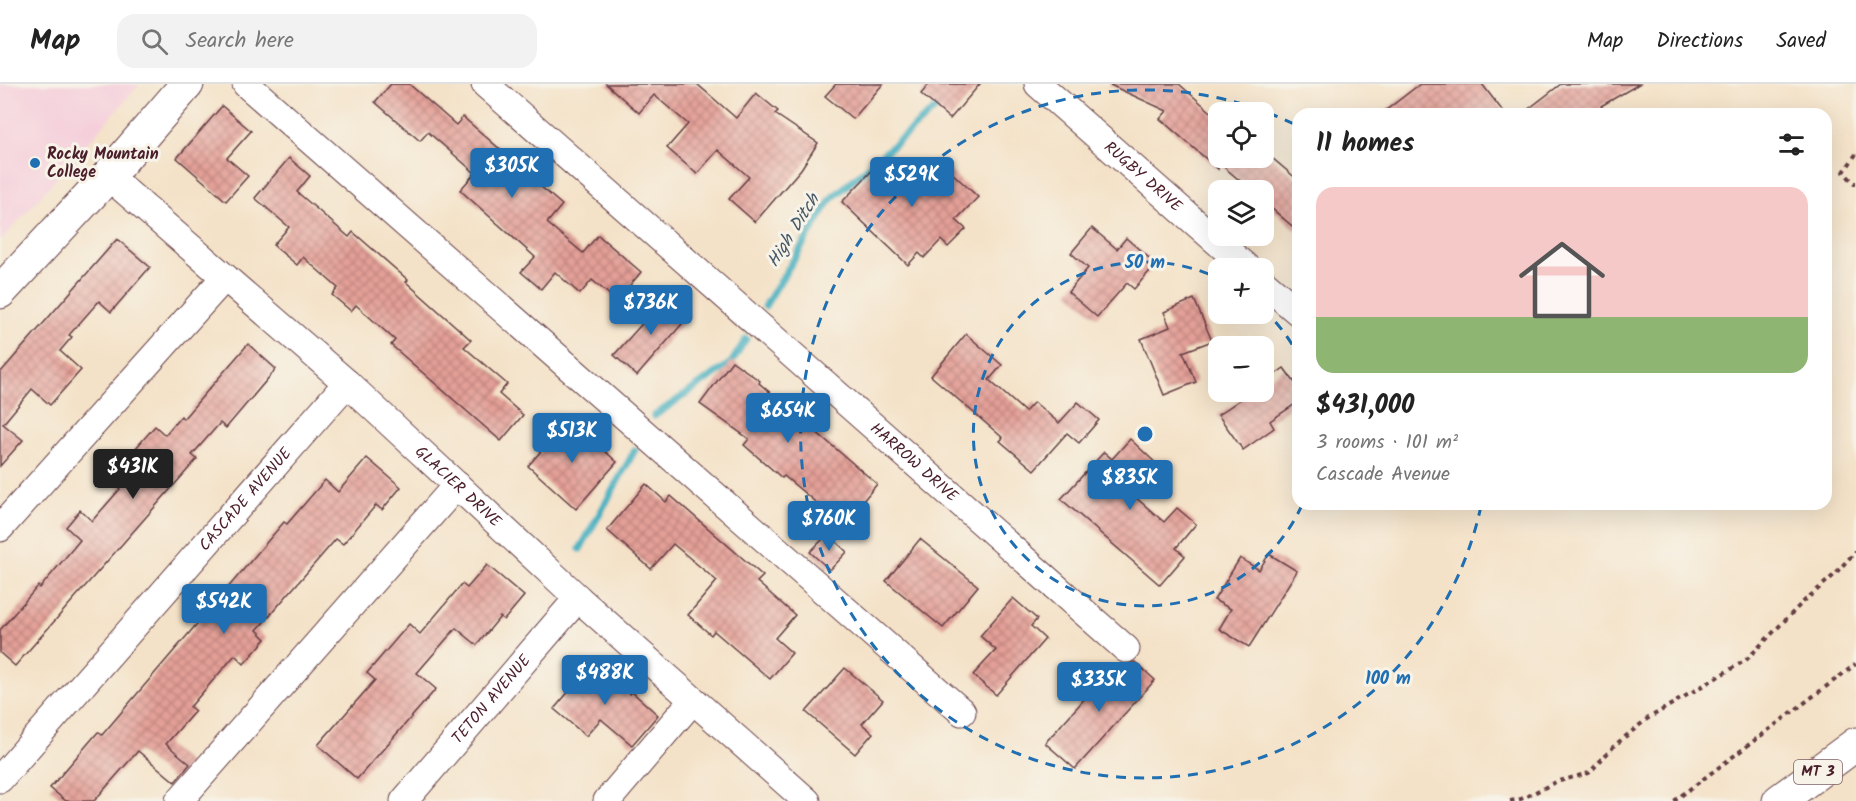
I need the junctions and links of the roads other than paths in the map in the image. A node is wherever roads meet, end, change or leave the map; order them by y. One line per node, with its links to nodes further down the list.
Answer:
1 (186, 84): 5 (main road)
2 (246, 84): 17 (street)
3 (485, 84): 15 (street, HARROW DRIVE)
4 (1038, 84): 6 (street, RUGBY DRIVE)
5 (108, 176): 7 (street, GLACIER DRIVE); 9 (main road)
6 (1237, 258)
7 (225, 277): 11 (street, GLACIER DRIVE); 13 (street)
8 (1274, 291): 10 (street)
9 (0, 292)
10 (1292, 307)
11 (347, 383): 12 (street, GLACIER DRIVE); 19 (street, CASCADE AVENUE)
12 (457, 485): 14 (street, GLACIER DRIVE); 20 (street)
13 (0, 528)
14 (578, 598): 16 (street, GLACIER DRIVE); 21 (street, TETON AVENUE)
15 (1126, 649)
16 (693, 700): 22 (street); 23 (street, GLACIER DRIVE)
17 (962, 712)
18 (1856, 744): 24 (main road, MT 3)
19 (0, 779)
20 (179, 801)
21 (404, 801)
22 (606, 801)
23 (807, 801)
24 (1779, 801)

